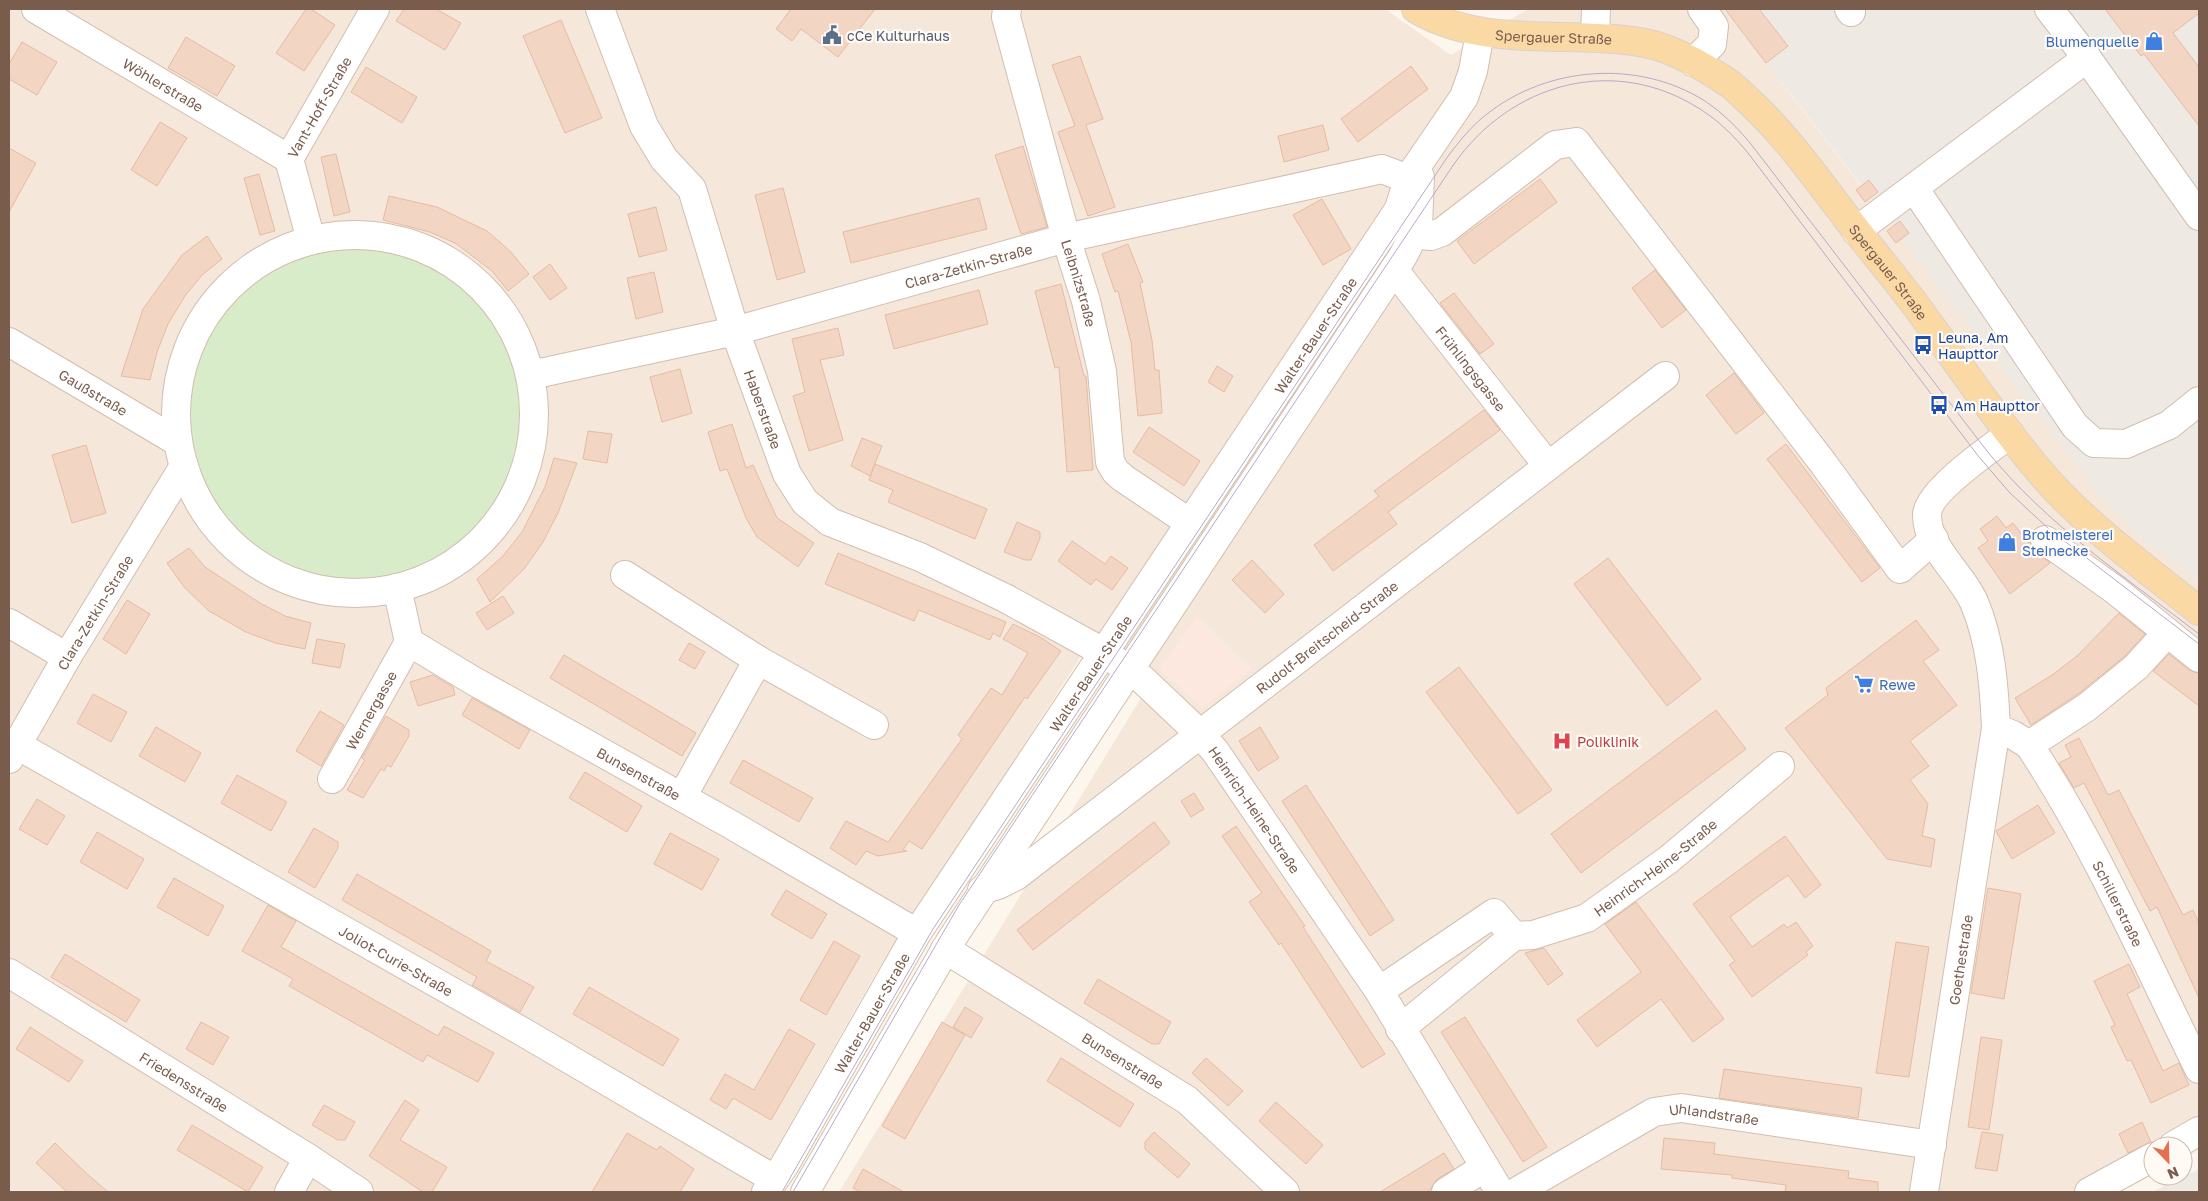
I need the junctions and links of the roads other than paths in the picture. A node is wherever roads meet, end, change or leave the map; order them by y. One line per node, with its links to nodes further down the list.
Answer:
1 (36, 9): 13 (street, Wöhlerstraße)
2 (375, 9): 13 (street, Vant-Hoff-Straße)
3 (600, 9): 22 (street, Haberstraße)
4 (1007, 9): 19 (street, Leibnizstraße)
5 (1416, 9): 9 (main road, Spergauer Straße)
6 (1596, 9): 10 (street)
7 (1702, 9): 12 (street)
8 (2049, 9): 11 (street)
9 (1480, 32): 10 (main road, Spergauer Straße); 14 (street, Walter-Bauer-Straße)
10 (1595, 37): 12 (main road, Spergauer Straße)
11 (2087, 58): 15 (street); 16 (street)
12 (1696, 64): 17 (main road, Spergauer Straße)
13 (289, 159): 20 (street, Vant-Hoff-Straße)
14 (1415, 169): 18 (street, Walter-Bauer-Straße); 19 (street, Clara-Zetkin-Straße); 30 (street, Walter-Bauer-Straße)
15 (1914, 188): 17 (street); 26 (street)
16 (2199, 216)
17 (1856, 231): 27 (main road, Spergauer Straße)
18 (1414, 234): 21 (street, Walter-Bauer-Straße); 31 (street)
19 (1066, 238): 22 (street, Clara-Zetkin-Straße); 30 (street, Leibnizstraße)
20 (311, 240): 24 (street); 28 (street)
21 (1394, 270): 29 (street, Frühlingsgasse); 43 (street, Walter-Bauer-Straße)
22 (735, 331): 24 (street, Clara-Zetkin-Straße); 39 (street, Haberstraße)
23 (9, 342): 28 (street, Gaußstraße)
24 (531, 375): 34 (street)
25 (1665, 376): 29 (street, Rudolf-Breitscheid-Straße)
26 (2199, 401)
27 (2010, 434): 31 (street); 35 (main road, Spergauer Straße)
28 (181, 454): 34 (street); 40 (street, Clara-Zetkin-Straße)
29 (1548, 466): 46 (street, Rudolf-Breitscheid-Straße)
30 (1190, 523): 39 (street, Walter-Bauer-Straße)
31 (1934, 539): 45 (street)
32 (2045, 540): 37 (street)
33 (625, 576): 42 (street)
34 (397, 588): 38 (street)
35 (2199, 611)
36 (9, 623): 40 (street)
37 (2167, 632): 41 (street); 47 (street)
38 (409, 642): 50 (street, Wernergasse); 51 (street, Bunsenstraße)
39 (1104, 652): 43 (street, Heinrich-Heine-Straße); 53 (street, Walter-Bauer-Straße)
40 (67, 657): 48 (street, Clara-Zetkin-Straße)
41 (2199, 658)
42 (758, 660): 44 (street); 51 (street)
43 (1130, 670): 46 (street, Heinrich-Heine-Straße); 52 (street, Walter-Bauer-Straße)
44 (874, 725)
45 (1996, 728): 47 (street); 60 (street, Goethestraße)
46 (1200, 734): 52 (street, Rudolf-Breitscheid-Straße); 57 (street, Heinrich-Heine-Straße)
47 (2029, 745): 59 (street, Schillerstraße)
48 (13, 752): 64 (street, Joliot-Curie-Straße)
49 (1780, 766): 54 (street, Heinrich-Heine-Straße)
50 (332, 779)
51 (682, 797): 53 (street, Bunsenstraße)
52 (982, 890): 55 (street, Walter-Bauer-Straße)
53 (917, 933): 64 (street, Walter-Bauer-Straße)
54 (1514, 936): 57 (street); 58 (street)
55 (945, 949): 67 (street, Walter-Bauer-Straße); 68 (street, Bunsenstraße)
56 (9, 973): 61 (street, Friedensstraße)
57 (1379, 991): 58 (street, Heinrich-Heine-Straße)
58 (1400, 1029): 63 (street, Heinrich-Heine-Straße)
59 (2199, 1069)
60 (1932, 1145): 71 (street, Uhlandstraße); 72 (street, Goethestraße)
61 (308, 1158): 65 (street); 66 (street, Friedensstraße)
62 (2143, 1162): 73 (street)
63 (1485, 1167): 69 (street); 70 (street, Heinrich-Heine-Straße)
64 (770, 1185)
65 (289, 1192)
66 (359, 1192)
67 (805, 1192)
68 (1285, 1192)
69 (1446, 1192)
70 (1500, 1192)
71 (1516, 1192)
72 (1924, 1192)
73 (2089, 1192)

